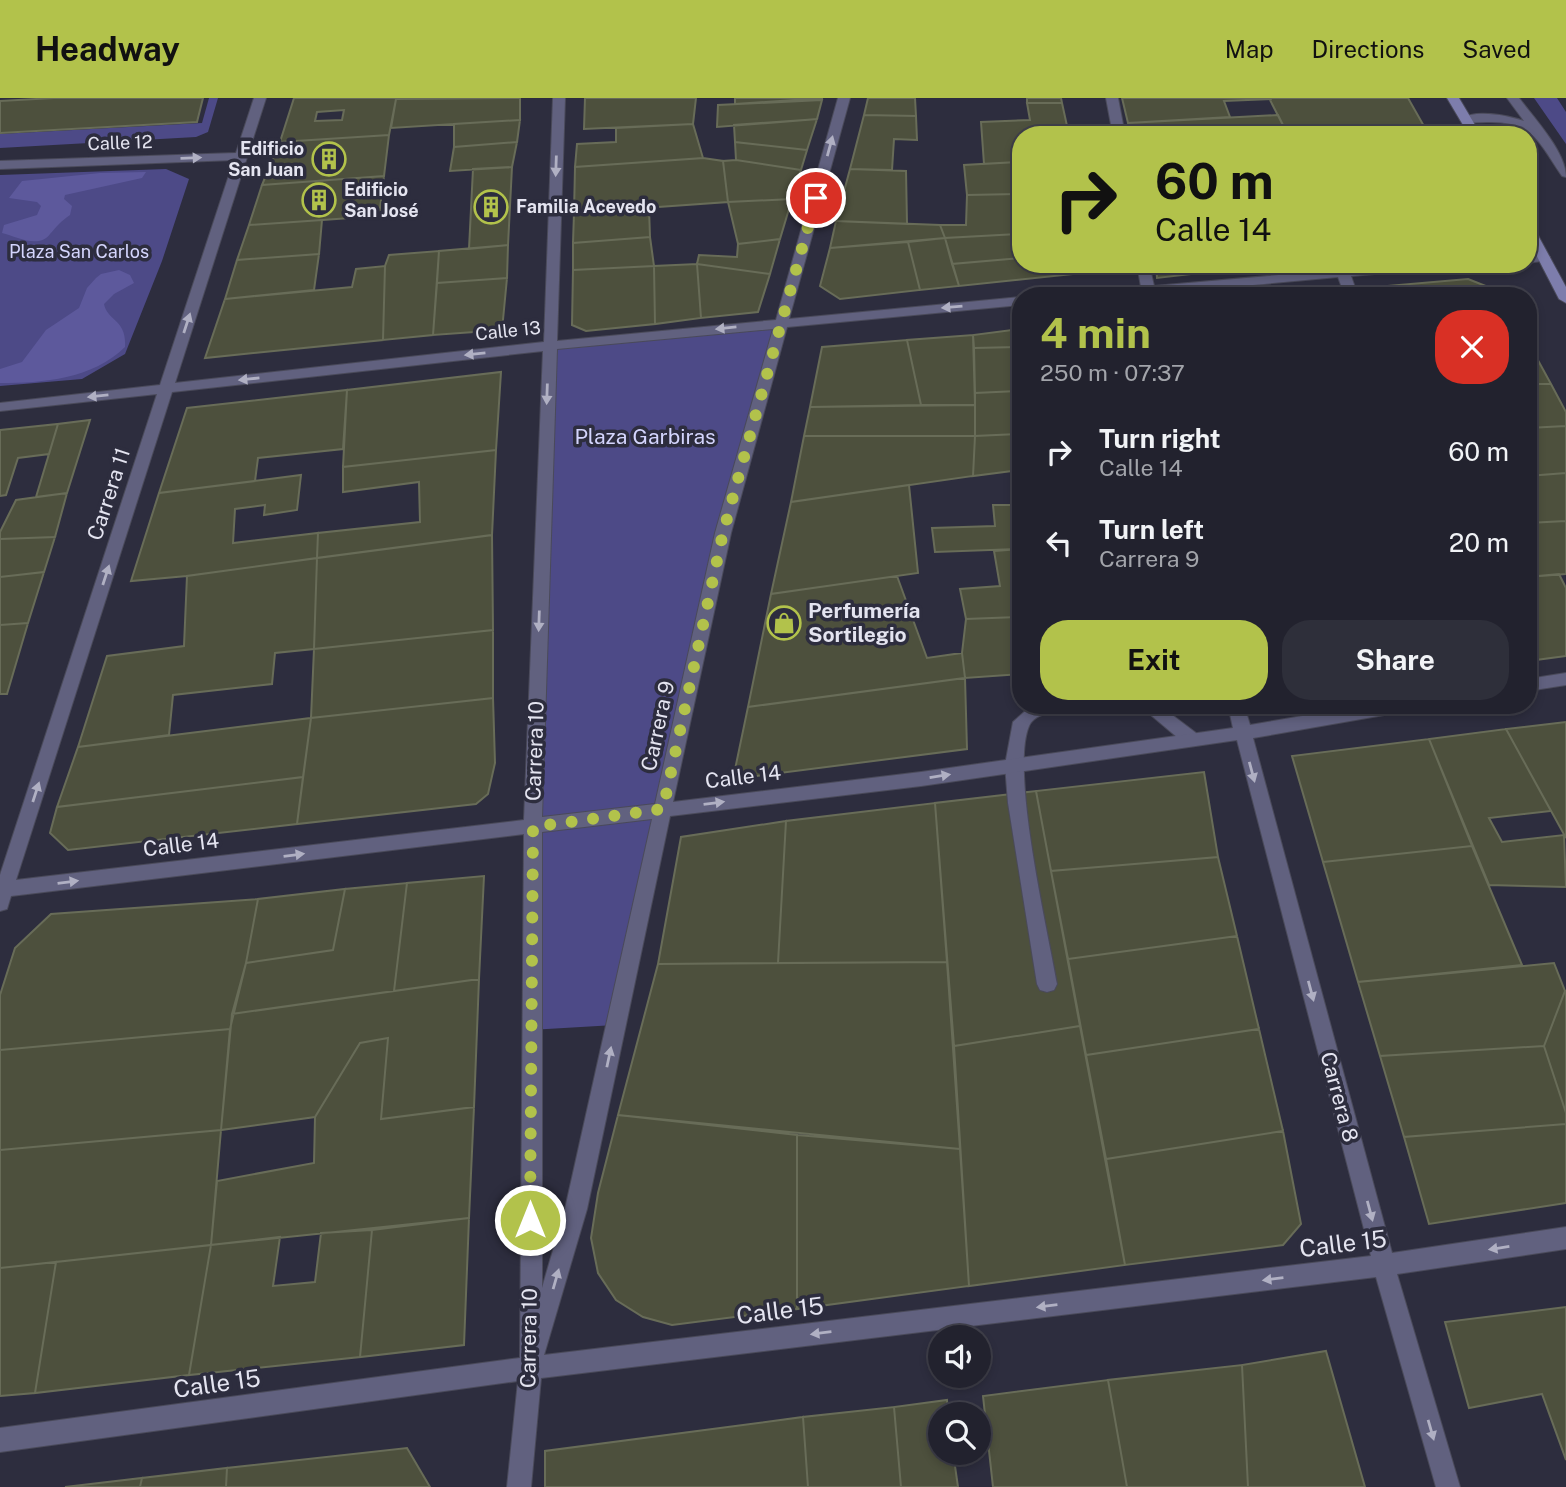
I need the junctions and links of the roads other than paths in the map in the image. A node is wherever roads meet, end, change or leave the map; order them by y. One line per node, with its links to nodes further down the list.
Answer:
1 (260, 98): 13 (street, Carrera 11)
2 (559, 98): 24 (street, Carrera 10, one-way to 24)
3 (844, 98): 23 (street, Carrera 9, one-way to 3)
4 (1112, 98): 8 (street)
5 (1452, 98): 7 (street)
6 (1513, 98): 11 (street)
7 (1466, 120): 9 (street); 10 (street)
8 (1117, 126)
9 (1470, 126)
10 (1528, 126)
11 (1534, 126)
12 (1537, 130): 15 (street)
13 (241, 156): 14 (street, Calle 12, one-way to 13); 25 (street, Carrera 11, one-way to 13)
14 (0, 165)
15 (1566, 173)
16 (1537, 244): 18 (street)
17 (1537, 257): 18 (street)
18 (1544, 257): 21 (street)
19 (1324, 273): 20 (street)
20 (1201, 287)
21 (1566, 299)
22 (1012, 302): 23 (street, Calle 13, one-way to 23)
23 (782, 322): 24 (street, Calle 13, one-way to 24); 36 (street, Carrera 9)
24 (548, 346): 25 (street, Calle 13, one-way to 25); 37 (street, Carrera 10, one-way to 37)
25 (166, 388): 26 (street, Calle 13, one-way to 26); 38 (street, Carrera 11, one-way to 25)
26 (0, 407)
27 (1566, 679): 28 (street)
28 (1537, 684)
29 (1030, 714): 35 (street)
30 (1159, 714): 34 (street)
31 (1238, 714): 33 (street, Carrera 8)
32 (1354, 714): 33 (street, Calle 14)
33 (1241, 733): 34 (street, Calle 14); 41 (street, Carrera 8, one-way to 41)
34 (1190, 738): 35 (street, Calle 14)
35 (1014, 765): 36 (street, Calle 14, one-way to 35); 39 (street)
36 (663, 809): 37 (street, Calle 14); 42 (street, Carrera 9, one-way to 36)
37 (533, 827): 38 (street, Calle 14, one-way to 37); 42 (street, Carrera 10)
38 (2, 894)
39 (1047, 984)
40 (1566, 1238): 41 (street, Calle 15, one-way to 41)
41 (1384, 1265): 42 (street, Calle 15, one-way to 42); 45 (street, Carrera 8, one-way to 45)
42 (531, 1368): 43 (street, Calle 15); 44 (street, Carrera 10)
43 (0, 1440)
44 (519, 1487)
45 (1448, 1487)

